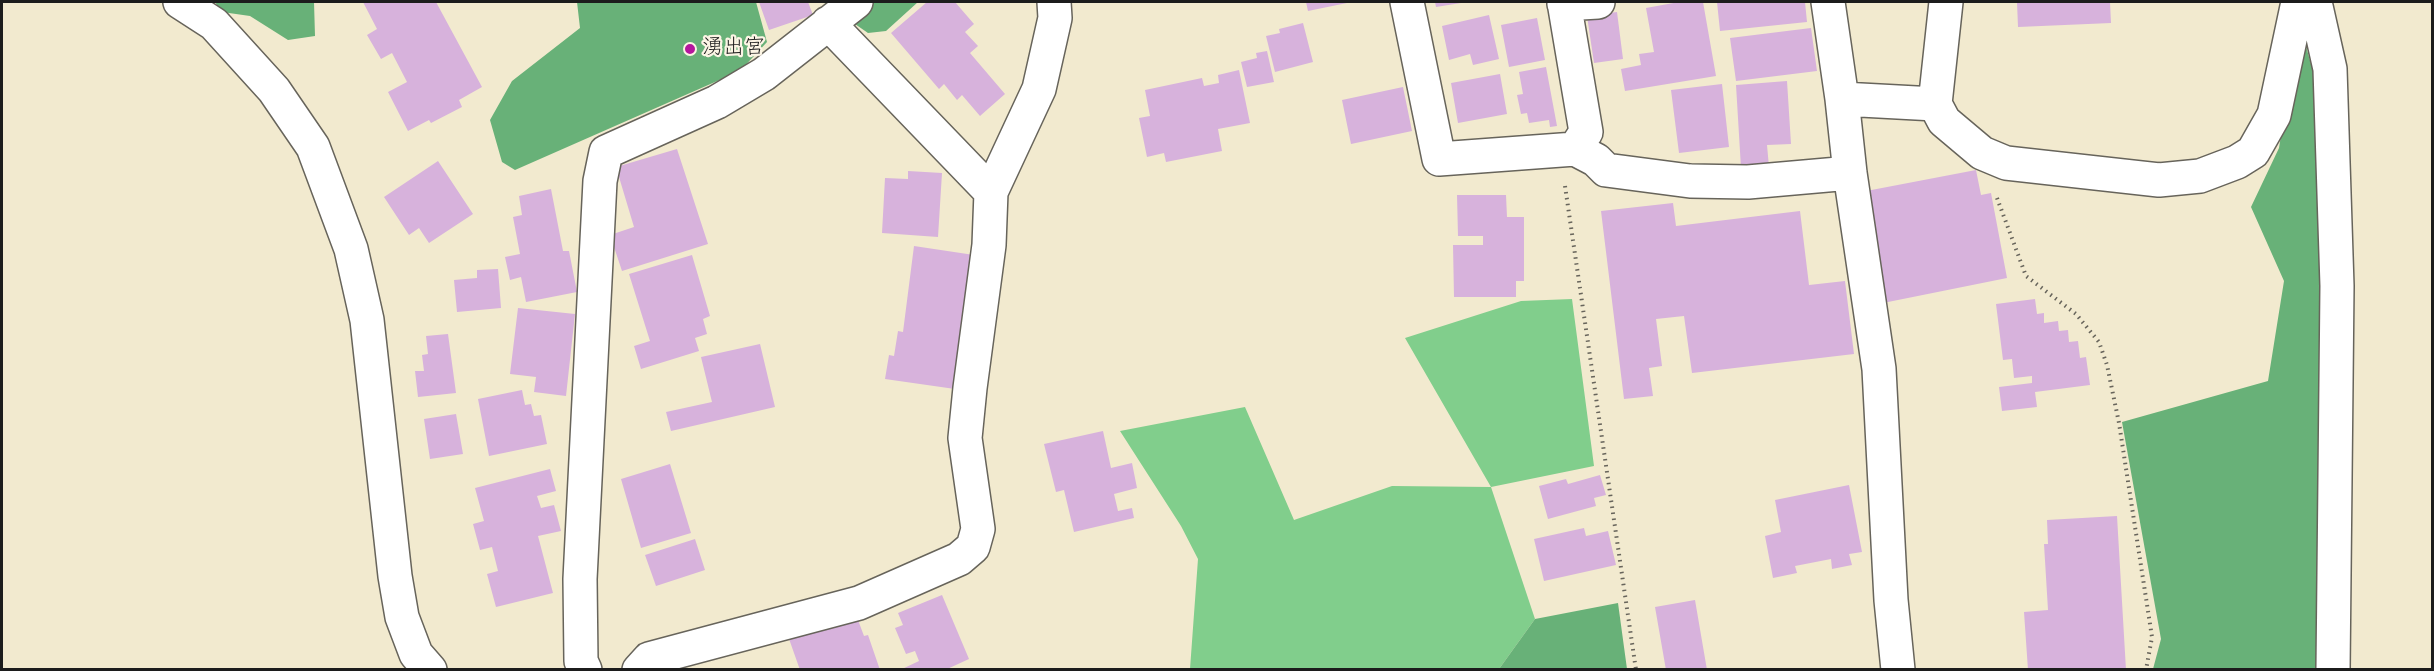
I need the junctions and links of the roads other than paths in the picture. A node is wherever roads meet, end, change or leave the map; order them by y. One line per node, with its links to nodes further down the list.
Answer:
1 (180, 2): 17 (street)
2 (856, 2): 11 (street)
3 (1054, 2): 16 (street)
4 (1407, 2): 14 (street)
5 (1598, 2): 10 (street)
6 (1828, 2): 12 (street)
7 (1946, 2): 13 (street)
8 (2298, 2): 13 (street)
9 (2315, 2): 21 (street)
10 (1564, 3): 14 (street)
11 (828, 23): 16 (street); 18 (street)
12 (1842, 99): 13 (street); 15 (street)
13 (1935, 104)
14 (1568, 150): 15 (street)
15 (1850, 173): 20 (street)
16 (991, 192): 19 (street)
17 (430, 669)
18 (585, 669)
19 (639, 669)
20 (1898, 669)
21 (2333, 669)

